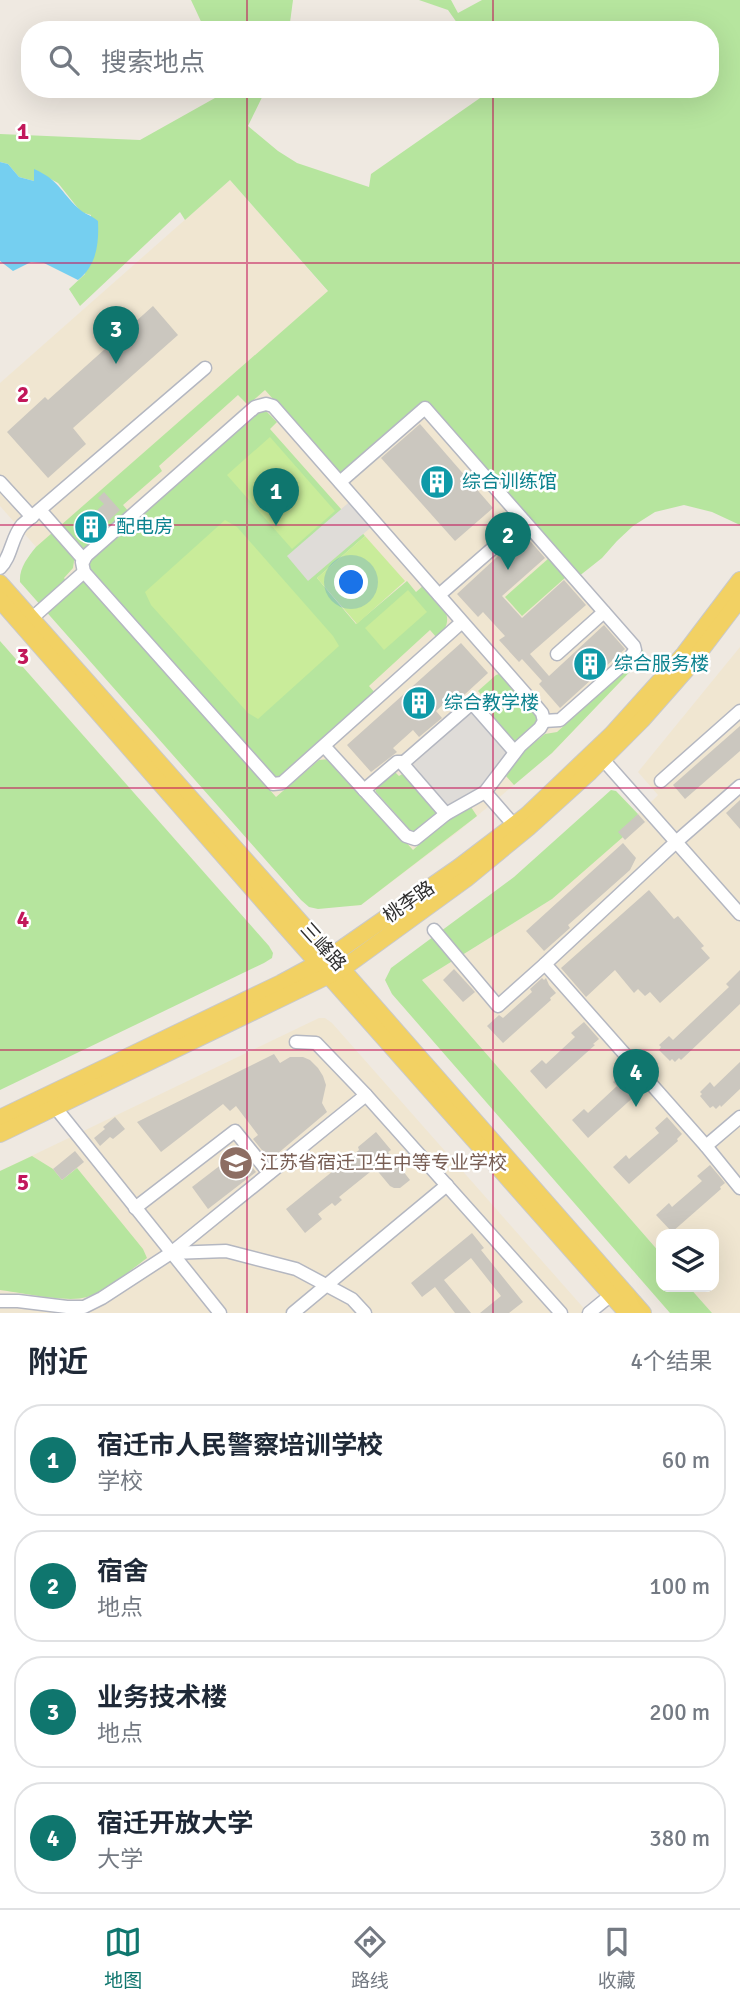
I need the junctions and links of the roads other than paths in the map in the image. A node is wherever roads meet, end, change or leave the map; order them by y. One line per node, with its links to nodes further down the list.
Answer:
1 (205, 369): 4 (lane)
2 (0, 482): 4 (lane)
3 (340, 482): 5 (lane); 6 (lane); 10 (lane)
4 (36, 514): 6 (lane); 7 (lane)
5 (524, 521): 10 (lane); 13 (lane)
6 (84, 566): 14 (lane); 19 (lane)
7 (0, 568)
8 (740, 580): 21 (main road, 桃李路)
9 (0, 583): 14 (main road, 三峰路)
10 (439, 595): 15 (lane)
11 (0, 600): 33 (main road, 三峰路)
12 (740, 600): 21 (main road, 桃李路)
13 (604, 611): 16 (lane); 18 (lane)
14 (32, 619): 33 (main road, 三峰路)
15 (462, 622): 18 (lane); 19 (lane)
16 (557, 654)
17 (740, 711): 23 (lane)
18 (544, 720): 20 (lane)
19 (324, 746): 25 (lane)
20 (515, 752): 22 (lane); 26 (lane)
21 (599, 755): 28 (main road, 桃李路); 29 (lane)
22 (403, 763): 25 (lane); 27 (lane)
23 (662, 781)
24 (740, 786): 29 (lane)
25 (364, 790): 27 (lane)
26 (485, 792): 27 (lane); 28 (lane)
27 (446, 814)
28 (518, 829): 33 (main road, 桃李路)
29 (676, 842): 30 (lane); 32 (lane)
30 (740, 914)
31 (434, 930): 32 (lane)
32 (545, 964): 40 (lane)
33 (330, 966): 36 (main road, 桃李路); 38 (main road, 桃李路); 47 (main road, 三峰路); 57 (main road, 三峰路)
34 (296, 1042): 35 (lane)
35 (366, 1095): 41 (lane); 42 (lane)
36 (55, 1107): 39 (main road, 桃李路); 44 (lane)
37 (740, 1116): 40 (lane)
38 (0, 1118)
39 (0, 1134)
40 (706, 1146): 43 (lane)
41 (269, 1173): 44 (lane); 45 (lane)
42 (447, 1185): 46 (lane); 55 (lane)
43 (740, 1188)
44 (135, 1208): 45 (lane)
45 (171, 1252): 46 (lane); 49 (lane); 52 (lane)
46 (326, 1285): 53 (lane); 54 (lane)
47 (611, 1295): 50 (main road, 三峰路); 56 (lane)
48 (0, 1301): 49 (lane)
49 (18, 1301): 51 (lane)
50 (622, 1312)
51 (28, 1313)
52 (220, 1313)
53 (293, 1313)
54 (365, 1313)
55 (561, 1313)
56 (589, 1313)
57 (643, 1313)

